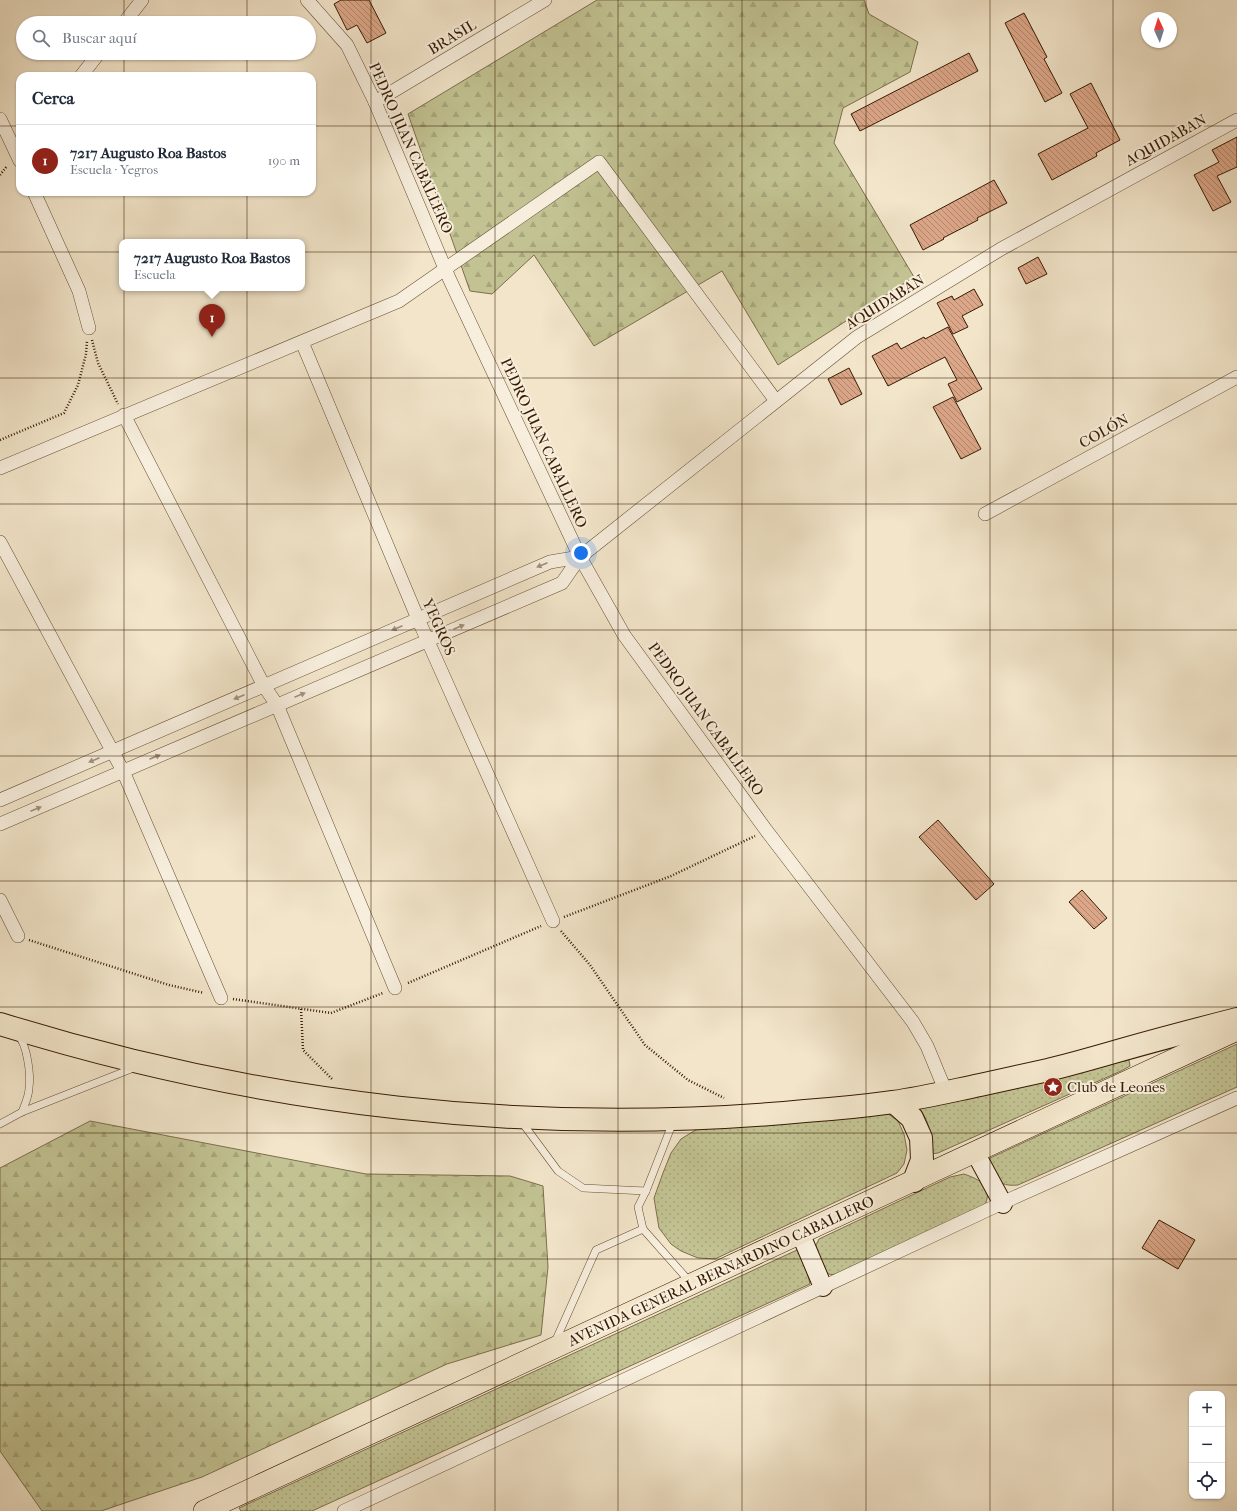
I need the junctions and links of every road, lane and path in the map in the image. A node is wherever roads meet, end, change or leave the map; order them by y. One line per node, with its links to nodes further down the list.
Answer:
1 (142, 0): 4 (street)
2 (307, 0): 7 (street, PEDRO JUAN CABALLERO)
3 (545, 0): 7 (street, BRASIL)
4 (129, 16)
5 (94, 60): 6 (street)
6 (84, 72)
7 (375, 102): 12 (street, PEDRO JUAN CABALLERO)
8 (0, 119): 10 (street)
9 (1237, 120): 16 (street, AQUIDABAN)
10 (16, 150)
11 (36, 196): 13 (street)
12 (446, 269): 14 (street); 16 (street); 22 (street, PEDRO JUAN CABALLERO)
13 (89, 328): 17 (path); 18 (path)
14 (302, 342): 17 (street); 23 (street, YEGROS)
15 (1237, 377): 20 (street, COLÓN)
16 (776, 401): 22 (street, AQUIDABAN)
17 (124, 416): 19 (street); 25 (street)
18 (0, 440)
19 (0, 468)
20 (985, 514)
21 (0, 542): 27 (street)
22 (580, 557): 23 (street, one-way to 23); 24 (street, one-way to 22); 31 (street, PEDRO JUAN CABALLERO)
23 (418, 619): 24 (street, YEGROS); 25 (street, one-way to 25)
24 (428, 640): 26 (street, one-way to 24); 33 (street, YEGROS)
25 (264, 686): 26 (street); 27 (street, one-way to 27)
26 (277, 705): 28 (street, one-way to 26); 35 (street)
27 (112, 752): 28 (street); 29 (street, one-way to 29)
28 (123, 771): 30 (street, one-way to 28); 36 (street)
29 (0, 800)
30 (0, 824)
31 (766, 830): 33 (path); 43 (street, PEDRO JUAN CABALLERO)
32 (0, 900): 34 (street)
33 (554, 921): 35 (path); 45 (path)
34 (18, 936): 36 (path)
35 (395, 988): 37 (path)
36 (221, 998): 37 (path)
37 (301, 1009): 42 (path)
38 (1237, 1019): 43 (highway)
39 (1, 1024): 41 (highway); 47 (lane)
40 (1237, 1030): 51 (main road, AVENIDA GENERAL BERNARDINO CABALLERO)
41 (143, 1064): 47 (lane); 48 (highway)
42 (335, 1082)
43 (946, 1092): 46 (highway)
44 (1237, 1098): 54 (street)
45 (730, 1101)
46 (894, 1102): 49 (highway); 52 (highway)
47 (22, 1112): 50 (lane)
48 (519, 1118): 49 (highway); 53 (lane)
49 (673, 1120): 53 (lane)
50 (0, 1124)
51 (976, 1154): 52 (main road, AVENIDA GENERAL BERNARDINO CABALLERO); 54 (main road)
52 (914, 1181): 56 (main road, AVENIDA GENERAL BERNARDINO CABALLERO)
53 (646, 1191): 55 (lane)
54 (1003, 1204): 58 (street)
55 (643, 1229): 57 (lane); 59 (lane)
56 (802, 1235): 57 (main road, AVENIDA GENERAL BERNARDINO CABALLERO); 58 (main road)
57 (692, 1285): 59 (main road, AVENIDA GENERAL BERNARDINO CABALLERO)
58 (823, 1287): 61 (street)
59 (551, 1350): 60 (main road, AVENIDA GENERAL BERNARDINO CABALLERO)
60 (204, 1511)
61 (344, 1511)

